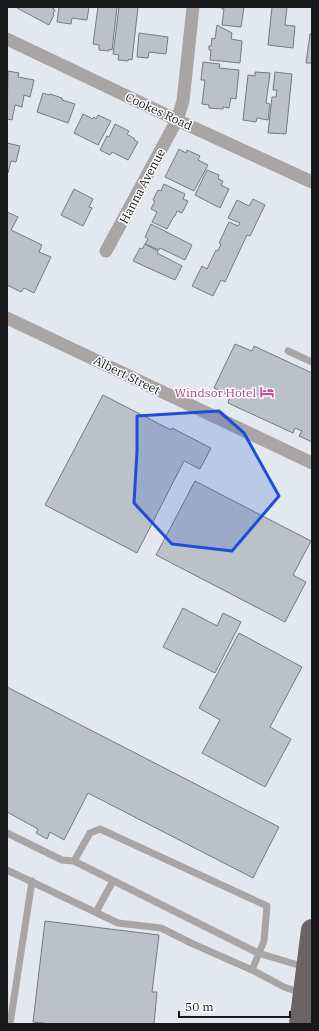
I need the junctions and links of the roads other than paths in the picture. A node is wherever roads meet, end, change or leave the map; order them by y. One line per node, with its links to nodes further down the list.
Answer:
1 (193, 7): 3 (street, Hanna Avenue)
2 (7, 39): 3 (street, Cookes Road)
3 (177, 120): 4 (street, Cookes Road); 5 (street, Hanna Avenue)
4 (312, 182)
5 (106, 251)
6 (7, 318): 9 (street, Albert Street)
7 (288, 351): 8 (lane)
8 (312, 362)
9 (312, 463)
10 (7, 833): 11 (lane)
11 (74, 861): 13 (lane); 17 (lane)
12 (7, 870): 14 (lane)
13 (113, 880): 15 (lane); 17 (lane)
14 (32, 881): 15 (lane); 21 (lane)
15 (96, 912): 19 (lane)
16 (312, 930): 18 (highway)
17 (258, 952): 18 (lane); 19 (lane)
18 (307, 967): 20 (highway)
19 (252, 970): 20 (lane)
20 (304, 994): 22 (highway)
21 (10, 1024)
22 (300, 1024)

